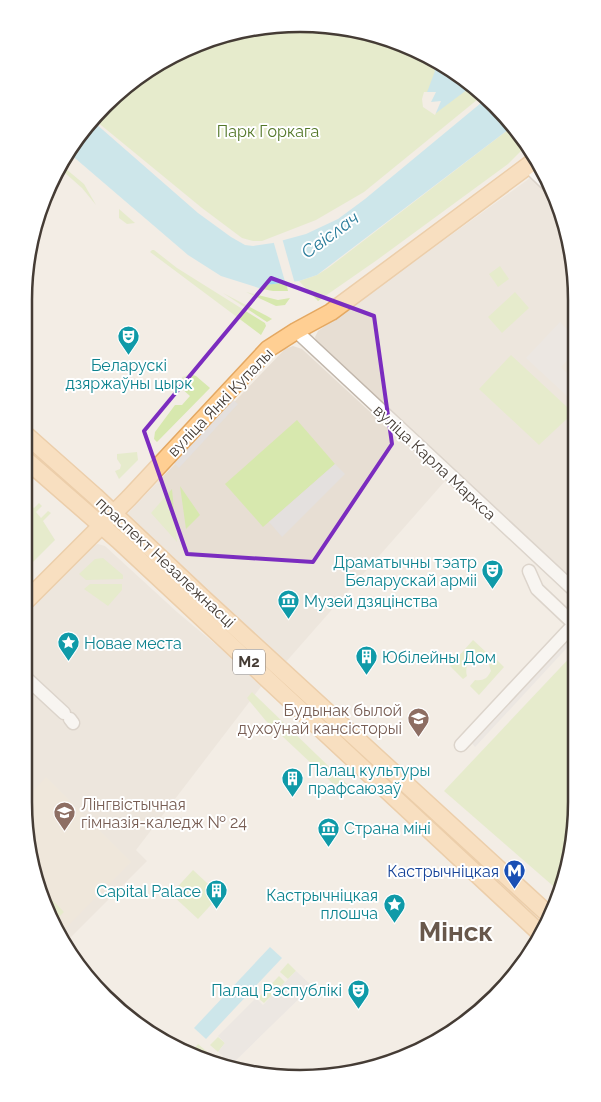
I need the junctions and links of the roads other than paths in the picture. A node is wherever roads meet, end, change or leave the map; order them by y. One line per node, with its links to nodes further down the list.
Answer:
1 (531, 164): 2 (main road, вуліца Янкі Купалы)
2 (296, 331): 5 (main road, вуліца Янкі Купалы); 8 (street, вуліца Карла Маркса)
3 (32, 440): 5 (main road, праспект Незалежнасці / М2)
4 (32, 465): 6 (main road, праспект Незалежнасці / М2)
5 (114, 513): 6 (main road, вуліца Янкі Купалы); 15 (main road, праспект Незалежнасці / М2)
6 (101, 526): 9 (main road, вуліца Янкі Купалы); 16 (main road, праспект Незалежнасці / М2)
7 (529, 571): 10 (street)
8 (568, 585)
9 (32, 595)
10 (568, 617)
11 (568, 630): 14 (street)
12 (32, 683): 13 (street)
13 (69, 718)
14 (460, 745)
15 (545, 911)
16 (536, 930)

